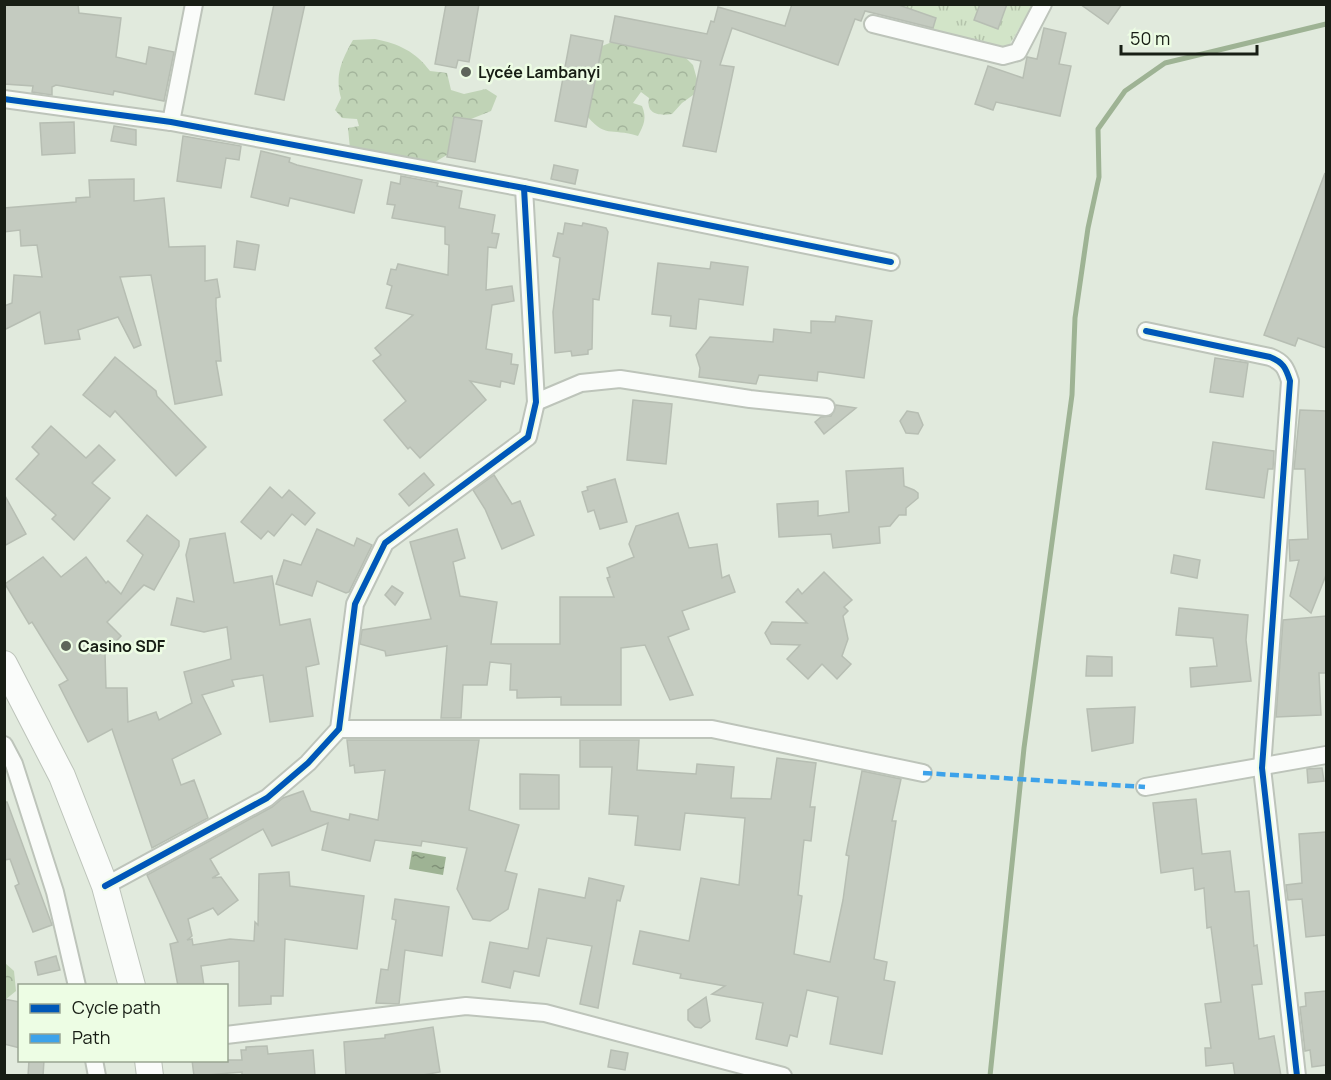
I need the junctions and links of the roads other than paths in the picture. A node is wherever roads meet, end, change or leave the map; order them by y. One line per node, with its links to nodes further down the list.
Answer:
1 (194, 4): 5 (street)
2 (1044, 4): 3 (street)
3 (873, 24)
4 (4, 99): 5 (street)
5 (171, 122): 6 (street)
6 (524, 188): 7 (street); 9 (street)
7 (891, 262)
8 (1146, 331): 15 (street)
9 (536, 402): 10 (street); 12 (street)
10 (826, 407)
11 (4, 664): 18 (main road)
12 (339, 729): 16 (street); 18 (street)
13 (4, 745): 19 (street)
14 (1326, 755): 15 (street)
15 (1262, 768): 17 (street); 23 (street)
16 (923, 773)
17 (1145, 787)
18 (105, 886): 20 (main road)
19 (76, 984)
20 (131, 984)
21 (228, 1035): 22 (street)
22 (783, 1076)
23 (1297, 1076)

